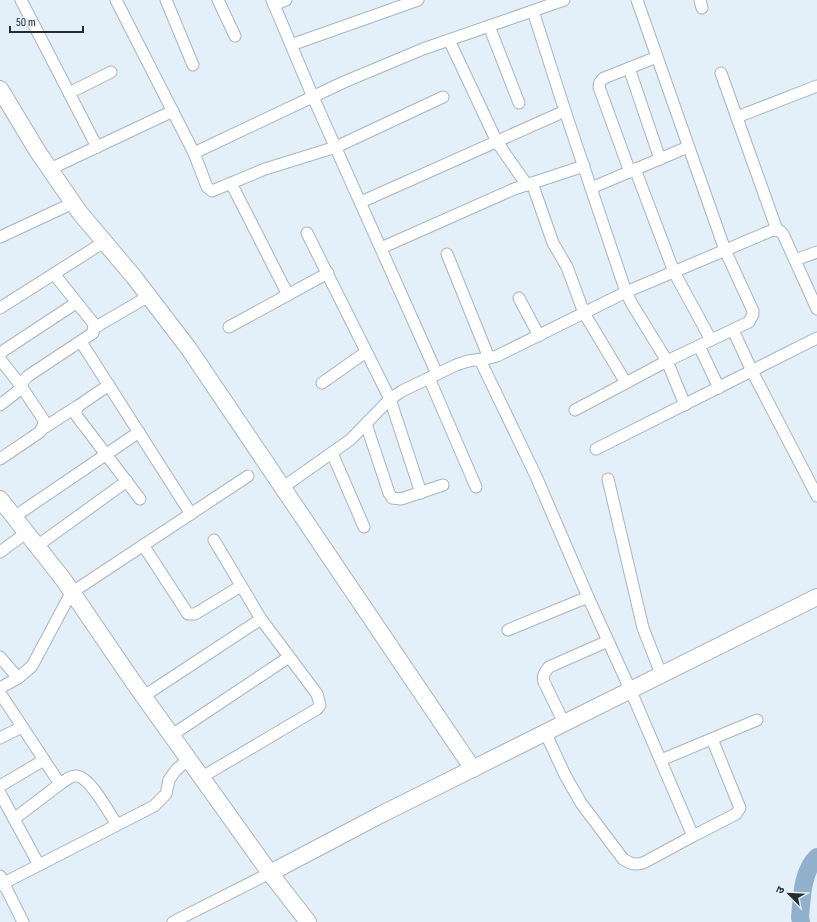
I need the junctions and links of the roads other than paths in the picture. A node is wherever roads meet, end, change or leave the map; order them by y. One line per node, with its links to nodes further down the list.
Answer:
1 (21, 0): 22 (street)
2 (116, 0): 27 (street)
3 (166, 0): 16 (street)
4 (218, 0): 12 (street)
5 (286, 0): 9 (street)
6 (418, 0): 14 (street)
7 (564, 0): 10 (street)
8 (637, 0): 15 (street)
9 (273, 2): 14 (street)
10 (533, 11): 11 (street); 26 (street)
11 (489, 26): 13 (street); 25 (street)
12 (235, 36)
13 (449, 40): 23 (street); 29 (street)
14 (291, 45): 23 (street)
15 (657, 57): 17 (street); 32 (street)
16 (193, 65)
17 (629, 68): 34 (street); 37 (street)
18 (111, 72): 22 (street)
19 (721, 73): 28 (street)
20 (817, 86): 28 (street)
21 (0, 89): 36 (street)
22 (69, 93): 30 (street)
23 (313, 97): 31 (street); 33 (street)
24 (443, 97): 31 (street)
25 (519, 103)
26 (566, 111): 29 (street); 35 (street)
27 (173, 112): 30 (street); 33 (street)
28 (737, 117): 43 (street)
29 (497, 142): 39 (street); 41 (street)
30 (97, 147): 36 (street)
31 (336, 147): 38 (street); 41 (street)
32 (688, 147): 34 (street); 48 (street)
33 (194, 153): 38 (street)
34 (660, 159): 37 (street)
35 (584, 166): 39 (street); 40 (street)
36 (50, 169): 42 (street)
37 (632, 171): 40 (street); 52 (street)
38 (231, 183): 56 (street)
39 (532, 183): 47 (street); 62 (street)
40 (591, 188): 55 (street)
41 (361, 202): 47 (street)
42 (73, 203): 45 (street); 46 (street)
43 (777, 230): 48 (street); 51 (street)
44 (307, 233): 53 (street)
45 (0, 238)
46 (104, 242): 54 (street); 57 (street)
47 (381, 248): 77 (street)
48 (725, 250): 52 (street); 65 (street)
49 (817, 252): 51 (street)
50 (447, 254): 74 (street)
51 (795, 260): 61 (street)
52 (674, 272): 55 (street); 68 (street)
53 (328, 273): 56 (street); 71 (street)
54 (54, 274): 59 (street); 60 (street)
55 (626, 292): 62 (street); 75 (street)
56 (288, 295): 63 (street)
57 (149, 296): 64 (street); 100 (street)
58 (519, 298): 66 (street)
59 (76, 303): 64 (street); 72 (street)
60 (0, 308)
61 (817, 309)
62 (584, 313): 66 (street); 79 (street)
63 (229, 327)
64 (94, 328): 69 (street)
65 (733, 330): 68 (street); 76 (street)
66 (539, 336): 74 (street)
67 (817, 338): 76 (street)
68 (712, 340): 70 (street)
69 (81, 342): 80 (street); 81 (street)
70 (699, 346): 75 (street); 82 (street)
71 (366, 352): 78 (street); 83 (street)
72 (0, 355)
73 (0, 359): 81 (street)
74 (484, 359): 77 (street); 115 (street)
75 (667, 361): 79 (street); 84 (street)
76 (752, 371): 82 (street); 102 (street)
77 (433, 376): 83 (street); 99 (street)
78 (322, 383)
79 (626, 383): 87 (street)
80 (109, 385): 86 (street); 90 (street)
81 (21, 386): 85 (street); 89 (street)
82 (719, 388): 84 (street)
83 (390, 399): 88 (street); 101 (street)
84 (685, 404): 91 (street)
85 (0, 405)
86 (78, 406): 89 (street); 93 (street)
87 (576, 410)
88 (366, 424): 92 (street); 101 (street)
89 (42, 429): 94 (street)
90 (140, 432): 93 (street); 105 (street)
91 (596, 450)
92 (332, 453): 100 (street); 107 (street)
93 (106, 454): 97 (street); 106 (street)
94 (0, 459)
95 (248, 476): 105 (street)
96 (608, 479): 122 (street)
97 (126, 481): 104 (street); 111 (street)
98 (443, 485): 101 (street)
99 (476, 487)
100 (282, 488): 138 (street)
101 (421, 493)
102 (817, 496)
103 (0, 499): 106 (street)
104 (140, 499)
105 (191, 514): 110 (street)
106 (14, 517): 108 (street)
107 (364, 527)
108 (26, 532): 111 (street); 112 (street)
109 (214, 540): 113 (street)
110 (143, 545): 113 (street); 114 (street)
111 (37, 546): 114 (street)
112 (0, 552)
113 (241, 586): 117 (street)
114 (71, 593): 123 (street); 127 (street)
115 (588, 597): 118 (street); 119 (street)
116 (817, 597): 122 (street)
117 (261, 619): 121 (street); 127 (street)
118 (508, 630)
119 (608, 640): 125 (street); 129 (street)
120 (0, 657): 123 (street)
121 (289, 657): 132 (street); 139 (street)
122 (661, 674): 125 (street)
123 (18, 678): 124 (street)
124 (0, 688)
125 (630, 689): 129 (street); 137 (street)
126 (0, 693): 130 (street)
127 (144, 696): 132 (street)
128 (757, 720): 134 (street)
129 (564, 722): 131 (street)
130 (22, 727): 133 (street); 136 (street)
131 (545, 732): 138 (street); 145 (street)
132 (172, 735): 135 (street)
133 (0, 738)
134 (712, 739): 137 (street); 145 (street)
135 (189, 759): 139 (street); 144 (street)
136 (44, 760): 140 (street); 141 (street)
137 (661, 760): 145 (street)
138 (473, 769): 147 (street)
139 (202, 777): 147 (street)
140 (60, 784): 143 (street); 144 (street)
141 (0, 786)
142 (0, 793): 143 (street)
143 (14, 819): 146 (street)
144 (117, 825): 146 (street)
145 (693, 836)
146 (39, 864): 148 (street)
147 (270, 873): 150 (street); 151 (street)
148 (1, 881): 149 (street)
149 (23, 922)
150 (173, 922)
151 (308, 922)

